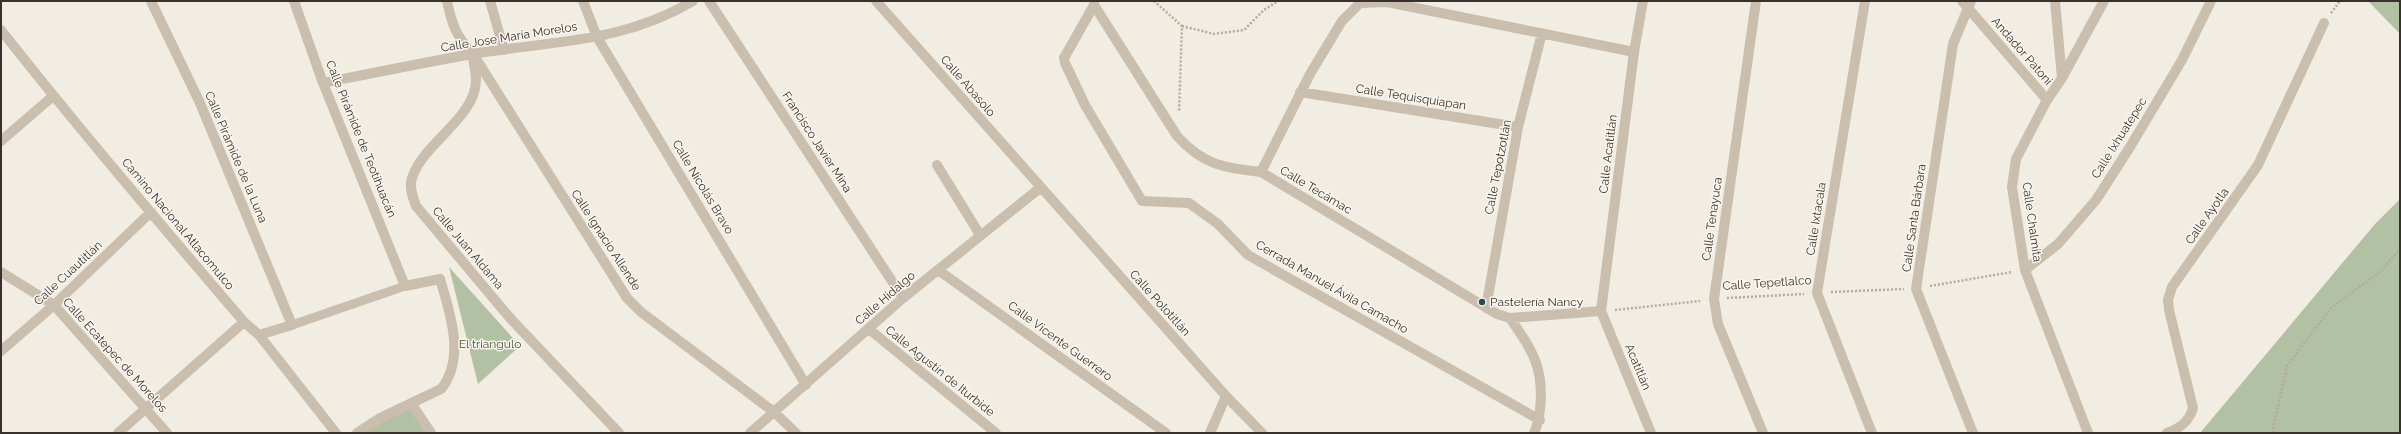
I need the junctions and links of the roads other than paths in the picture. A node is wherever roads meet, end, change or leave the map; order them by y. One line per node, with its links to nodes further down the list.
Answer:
1 (151, 1): 47 (street, Calle Pirámide de la Luna)
2 (294, 1): 26 (street, Calle Pirámide de Teotihuacán)
3 (447, 1): 24 (street, Calle Ignacio Allende)
4 (490, 1): 22 (street)
5 (582, 1): 21 (street, Calle Nicolás Bravo)
6 (694, 1): 21 (street, Calle Jose María Morelos)
7 (709, 1): 41 (street, Francisco Javier Mina)
8 (876, 1): 34 (street, Calle Abasolo)
9 (1387, 1): 20 (street, Calle Tecámac); 27 (street, Calle Tecámac)
10 (1643, 1): 23 (street, Calle Acatitlán)
11 (1756, 1): 71 (street, Calle Tenayuca)
12 (1865, 1): 72 (street, Calle Ixtacala)
13 (2055, 1): 25 (street)
14 (2104, 1): 25 (street, Calle Chalmita)
15 (2211, 1): 38 (street, Calle Ixhuatepec)
16 (1094, 3): 33 (street, Cerrada Manuel Ávila Camacho); 56 (street, Cerrada Manuel Ávila Camacho)
17 (1968, 4): 29 (street, Andador Patoni); 73 (street, Calle Santa Bárbara)
18 (2324, 23): 75 (street, Calle Ayotla)
19 (1, 30): 28 (street, Camino Nacional Atlacomulco)
20 (1542, 33): 23 (street, Calle Tecámac); 30 (street, Calle Tepotzotlán)
21 (598, 37): 22 (street, Calle Jose María Morelos); 51 (street, Calle Nicolás Bravo)
22 (504, 50): 24 (street, Calle Jose María Morelos)
23 (1634, 52): 44 (street, Calle Acatitlán)
24 (472, 54): 26 (street, Calle Jose María Morelos); 55 (street, Calle Ignacio Allende); 62 (street, Calle Juan Aldama)
25 (2062, 78): 29 (street, Calle Chalmita)
26 (324, 83): 40 (street, Calle Pirámide de Teotihuacán)
27 (1300, 92): 30 (street, Calle Tequisquiapan); 33 (street, Calle Tecámac)
28 (53, 96): 31 (street); 35 (street, Camino Nacional Atlacomulco)
29 (2047, 100): 38 (street, Calle Chalmita)
30 (1518, 127): 43 (street, Calle Tepotzotlán)
31 (1, 141)
32 (937, 165): 36 (street)
33 (1261, 172): 43 (street, Calle Tecámac)
34 (1040, 188): 36 (street, Calle Hidalgo); 52 (street, Calle Polotitlán)
35 (151, 212): 42 (street, Calle Cuautitlán); 46 (street, Camino Nacional Atlacomulco)
36 (980, 235): 37 (street, Calle Hidalgo)
37 (938, 270): 41 (street, Calle Hidalgo); 66 (street, Calle Vicente Guerrero)
38 (2025, 270): 74 (street, Calle Chalmita)
39 (1, 272): 42 (street, Calle Ecatepec de Morelos)
40 (405, 286): 47 (lane); 53 (street)
41 (903, 298): 48 (street, Calle Hidalgo)
42 (54, 305): 50 (street, Calle Cuautitlán); 54 (street, Calle Ecatepec de Morelos)
43 (1486, 308): 45 (street, Calle Tecámac)
44 (1601, 311): 45 (street); 70 (street, Acatitlán)
45 (1510, 318): 56 (street)
46 (244, 322): 49 (street, Camino Nacional Atlacomulco); 54 (street)
47 (292, 325): 49 (street)
48 (868, 330): 51 (street, Calle Hidalgo); 65 (street, Calle Agustín de Iturbide)
49 (259, 335): 59 (street, Camino Nacional Atlacomulco)
50 (1, 352)
51 (806, 385): 55 (street, Calle Hidalgo)
52 (1226, 396): 67 (street); 68 (street, Calle Polotitlán)
53 (410, 403): 60 (street); 61 (street)
54 (145, 407): 57 (street); 58 (street, Calle Ecatepec de Morelos)
55 (774, 412): 63 (street, Calle Hidalgo); 64 (street, Calle Ignacio Allende)
56 (1540, 420): 69 (street)
57 (118, 433)
58 (167, 433)
59 (336, 433)
60 (357, 433)
61 (431, 433)
62 (619, 433)
63 (750, 433)
64 (796, 433)
65 (996, 433)
66 (1166, 433)
67 (1210, 433)
68 (1262, 433)
69 (1534, 433)
70 (1652, 433)
71 (1763, 433)
72 (1872, 433)
73 (1973, 433)
74 (2088, 433)
75 (2167, 433)

